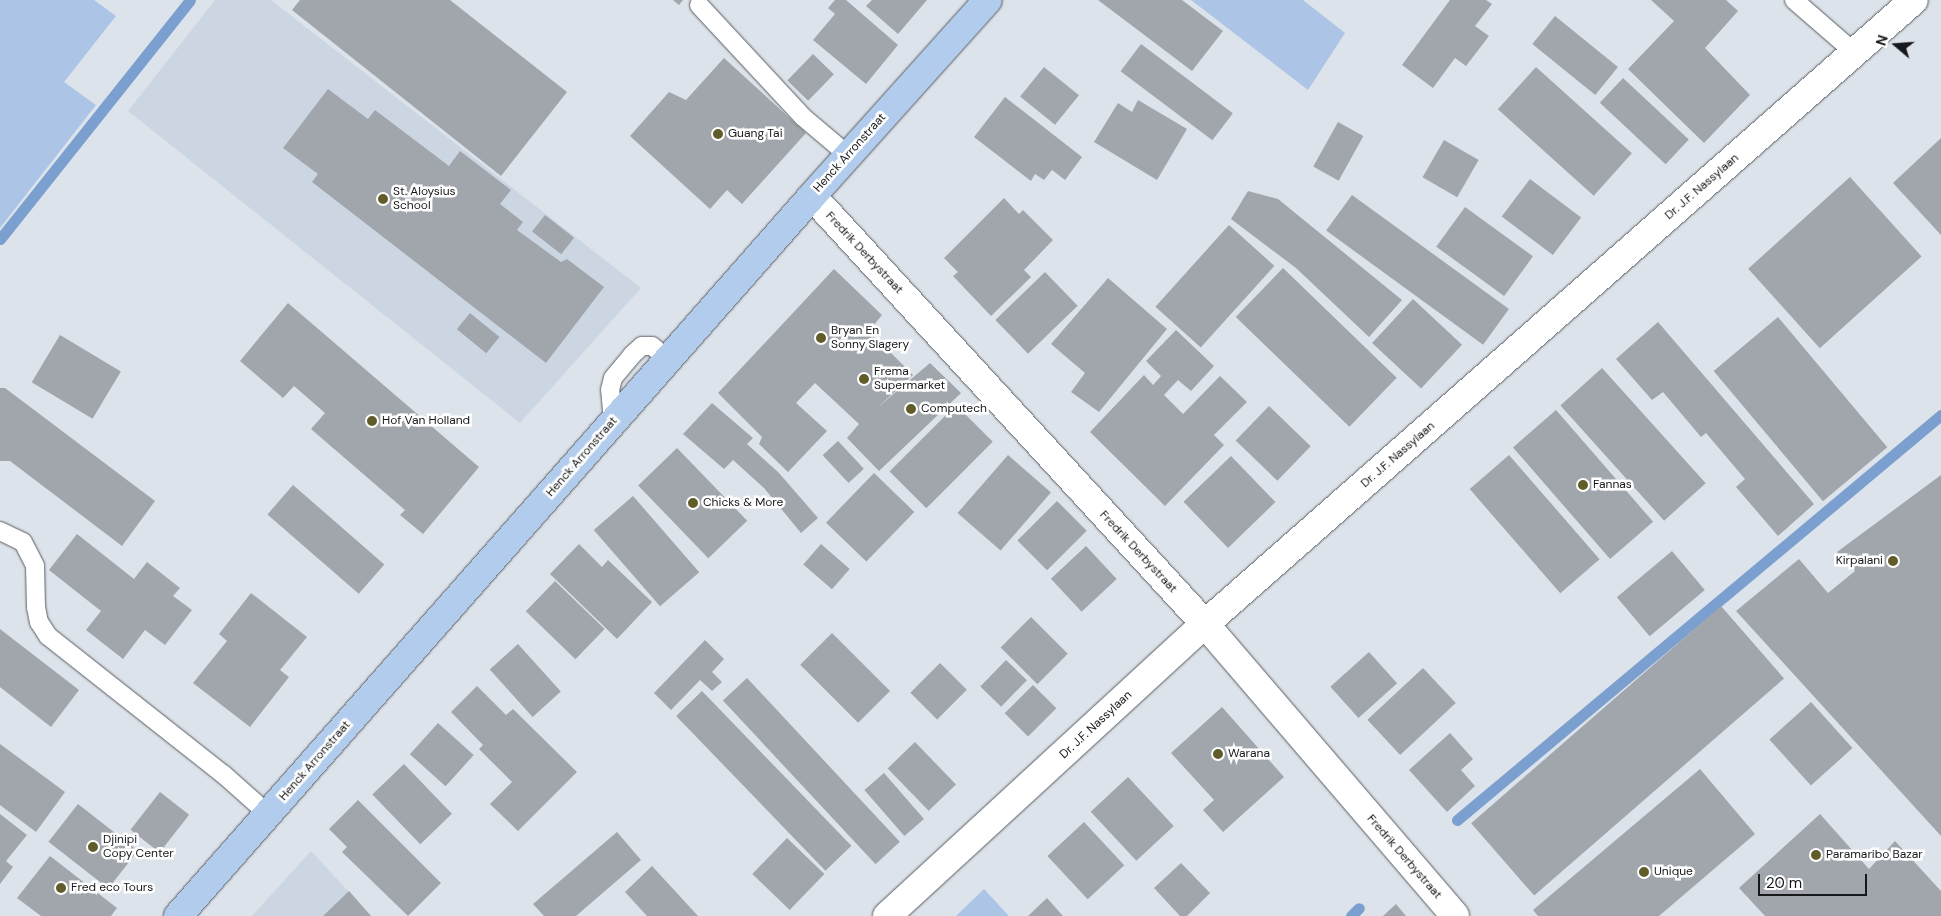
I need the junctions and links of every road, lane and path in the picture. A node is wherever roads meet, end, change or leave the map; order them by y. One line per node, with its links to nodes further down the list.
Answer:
1 (988, 0): 6 (main road, Henck Arronstraat)
2 (1794, 0): 5 (lane)
3 (1914, 0): 5 (street, Dr. J.F. Nassylaan)
4 (699, 5): 6 (lane)
5 (1855, 53): 9 (street, Dr. J.F. Nassylaan)
6 (848, 155): 7 (main road, Henck Arronstraat)
7 (812, 196): 9 (street, Fredrik Derbystraat); 10 (main road, Henck Arronstraat)
8 (0, 531): 10 (lane)
9 (1205, 624): 12 (street, Dr. J.F. Nassylaan); 13 (street, Fredrik Derbystraat)
10 (268, 814): 11 (main road, Henck Arronstraat)
11 (178, 916)
12 (888, 916)
13 (1455, 916)

